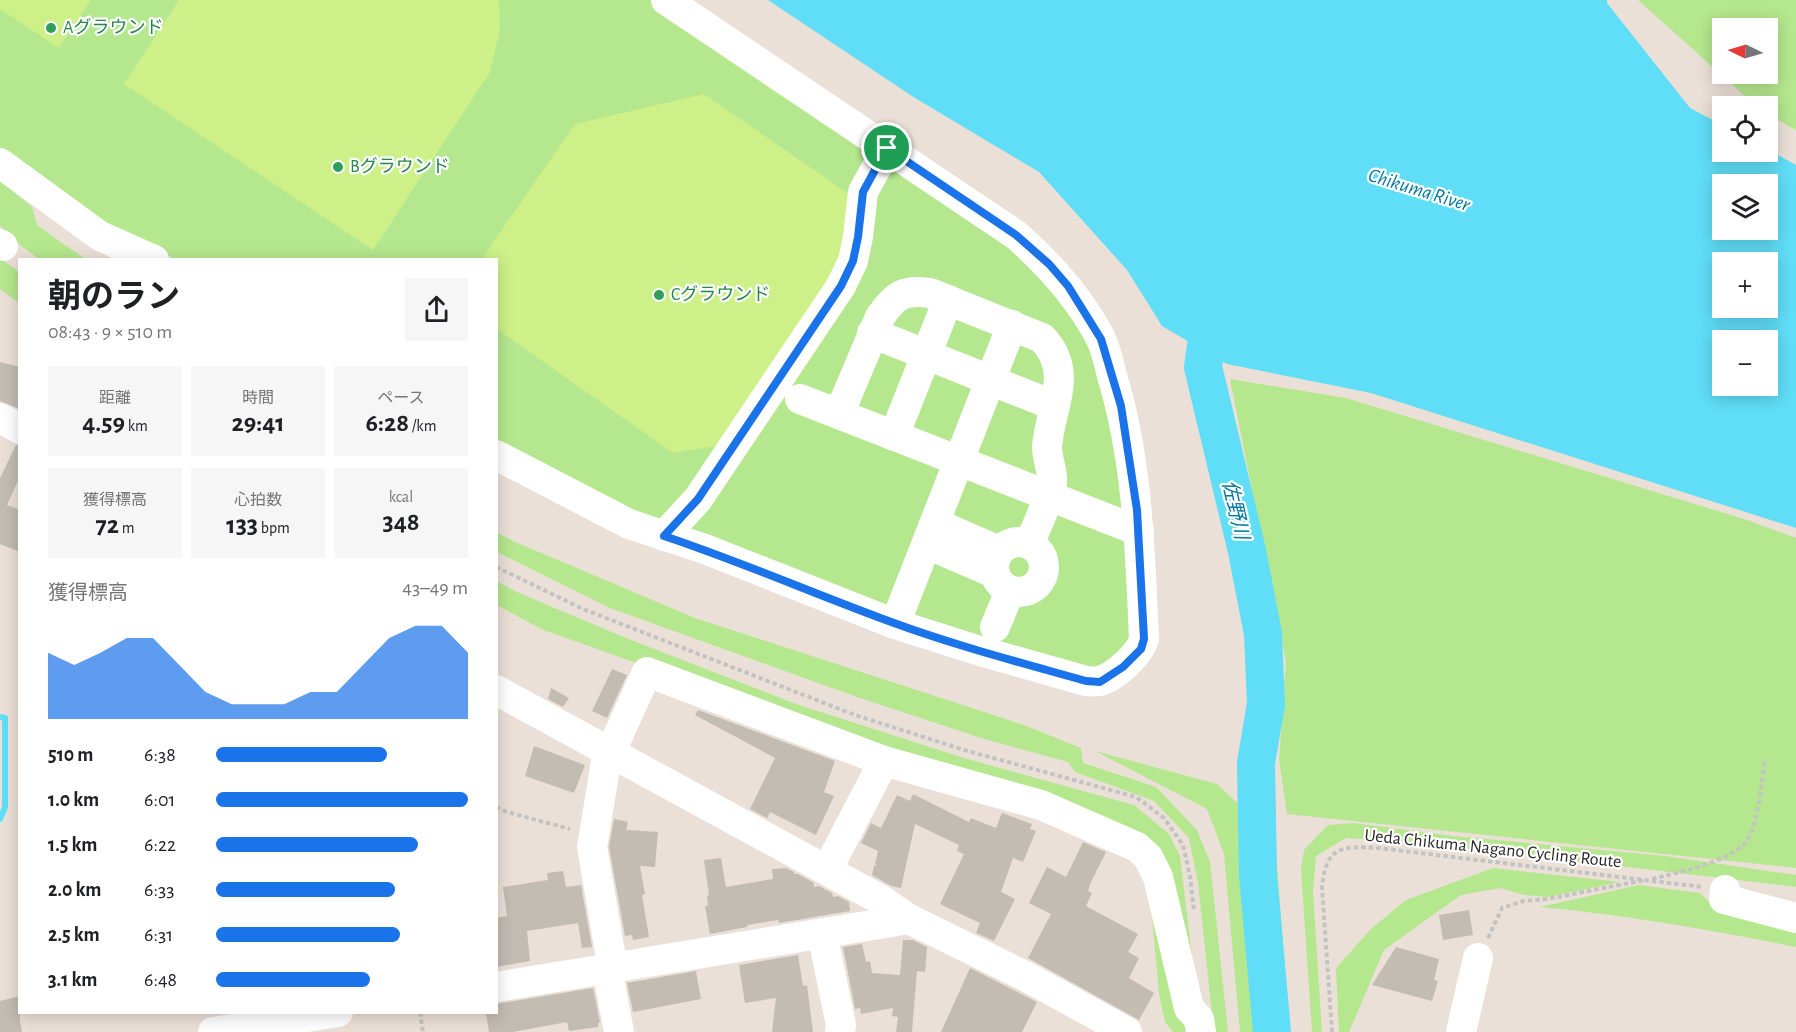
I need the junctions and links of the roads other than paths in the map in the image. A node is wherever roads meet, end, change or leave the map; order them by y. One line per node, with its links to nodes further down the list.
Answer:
1 (666, 0): 2 (street)
2 (887, 148): 19 (street); 21 (street)
3 (0, 163): 4 (street)
4 (149, 258)
5 (948, 300): 6 (street); 7 (street); 8 (street)
6 (1012, 326): 9 (street); 11 (street)
7 (872, 333): 8 (street); 12 (street)
8 (926, 355): 9 (street); 15 (street)
9 (991, 381): 11 (street); 17 (street)
10 (800, 399): 12 (street)
11 (1055, 406): 18 (street)
12 (839, 414): 15 (street)
13 (0, 418): 14 (street)
14 (18, 428)
15 (894, 436): 17 (street)
16 (498, 456): 21 (street)
17 (959, 461): 18 (street); 20 (street)
18 (1049, 496): 19 (street); 22 (street)
19 (1138, 531): 24 (street)
20 (931, 534): 23 (street); 24 (street)
21 (664, 536): 24 (street)
22 (1029, 544): 23 (street); 23 (street)
23 (1001, 571): 25 (street)
24 (896, 624)
25 (995, 627)
26 (498, 691): 27 (street)
27 (611, 753): 28 (street); 29 (street); 35 (street)
28 (884, 761): 29 (street); 43 (street)
29 (827, 870): 32 (street)
30 (1725, 890): 31 (street)
31 (1796, 918)
32 (909, 919): 33 (street); 42 (street)
33 (822, 933): 35 (street); 41 (street)
34 (1478, 958): 44 (street)
35 (609, 969): 36 (street); 40 (street)
36 (498, 987)
37 (315, 1014): 38 (street)
38 (256, 1019): 39 (street)
39 (213, 1032)
40 (620, 1032)
41 (840, 1032)
42 (1127, 1032)
43 (1201, 1032)
44 (1461, 1032)

